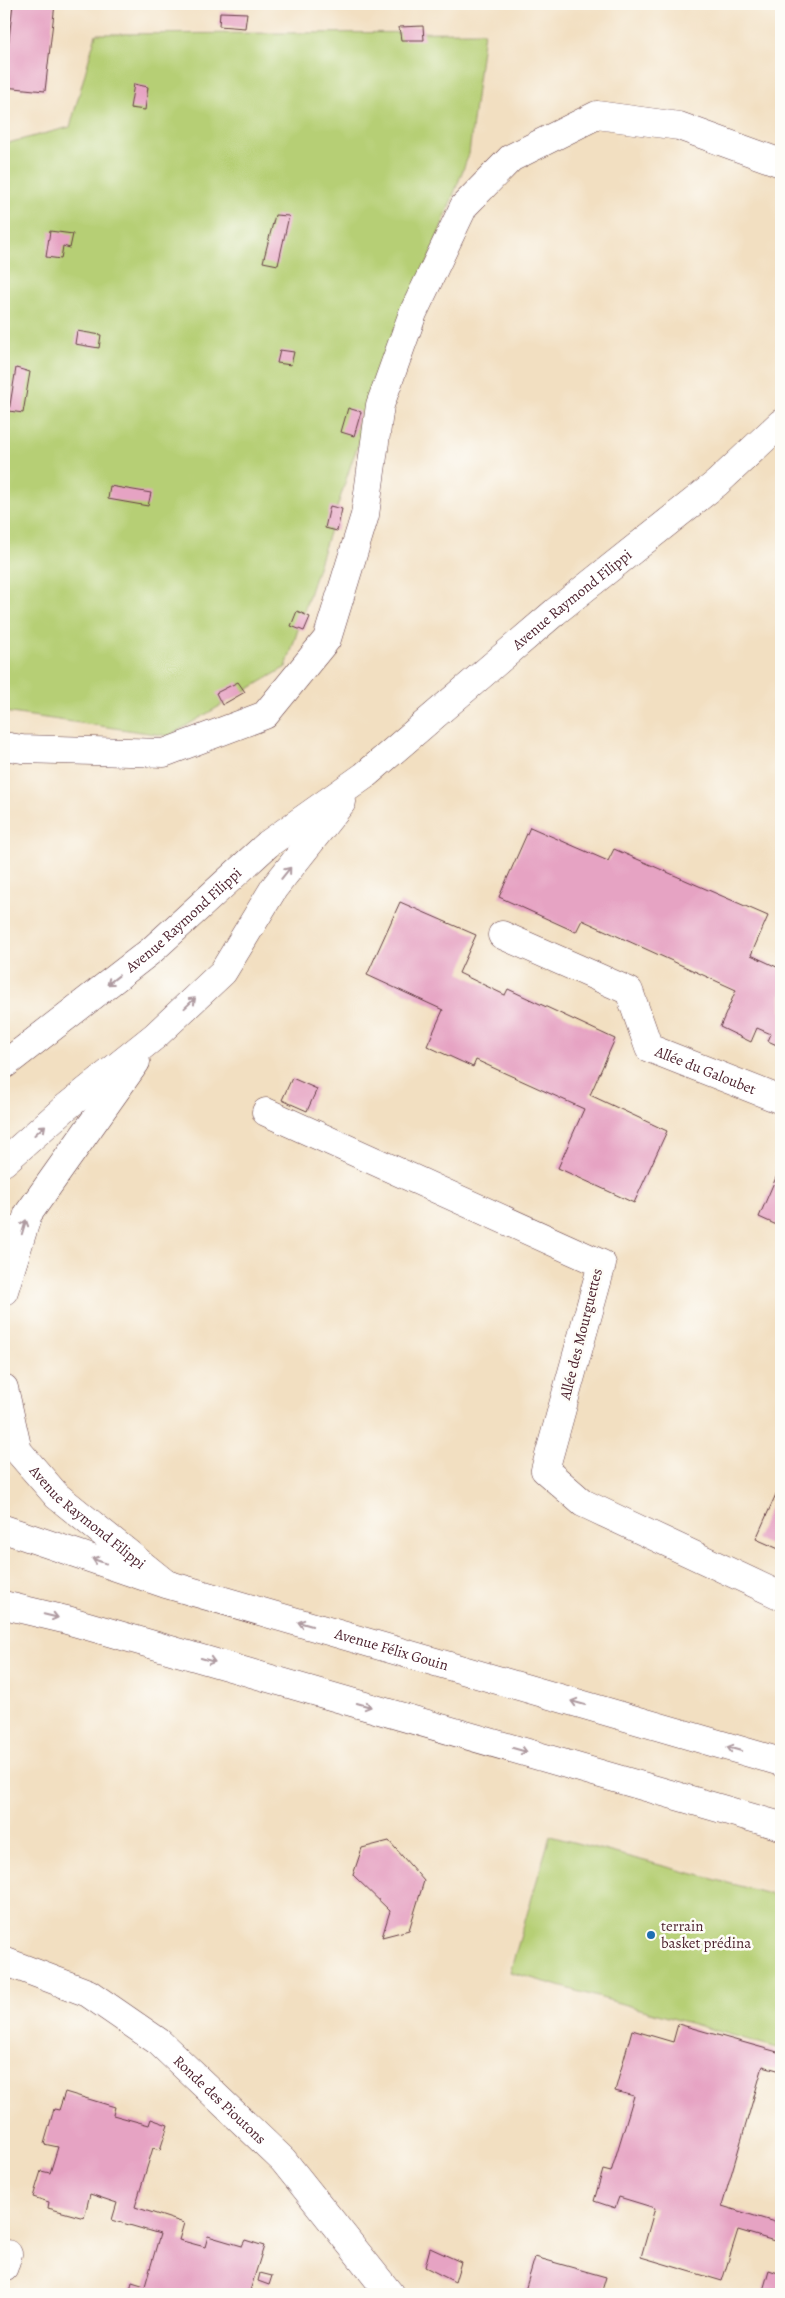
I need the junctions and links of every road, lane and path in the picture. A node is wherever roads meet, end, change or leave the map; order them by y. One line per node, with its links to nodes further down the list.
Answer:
1 (781, 163): 3 (main road)
2 (781, 423): 4 (main road, Avenue Raymond Filippi)
3 (4, 746)
4 (364, 776): 6 (main road, Avenue Raymond Filippi, one-way to 4); 7 (main road, Avenue Raymond Filippi, one-way to 7)
5 (502, 935): 8 (main road, Allée du Galoubet)
6 (155, 1036): 10 (main road, Avenue Raymond Filippi, one-way to 6); 11 (main road, Avenue Raymond Filippi, one-way to 6)
7 (4, 1065)
8 (781, 1100)
9 (266, 1112): 15 (main road, Allée des Mourguettes)
10 (4, 1162)
11 (4, 1291)
12 (4, 1388): 14 (main road, Avenue Raymond Filippi)
13 (4, 1529): 14 (main road, Avenue Félix Gouin, one-way to 13)
14 (166, 1584): 17 (main road, Avenue Félix Gouin, one-way to 14)
15 (781, 1596)
16 (4, 1605): 18 (main road, one-way to 18)
17 (781, 1762)
18 (781, 1826)
19 (4, 1961): 20 (main road, Ronde des Pioutons)
20 (390, 2294)

